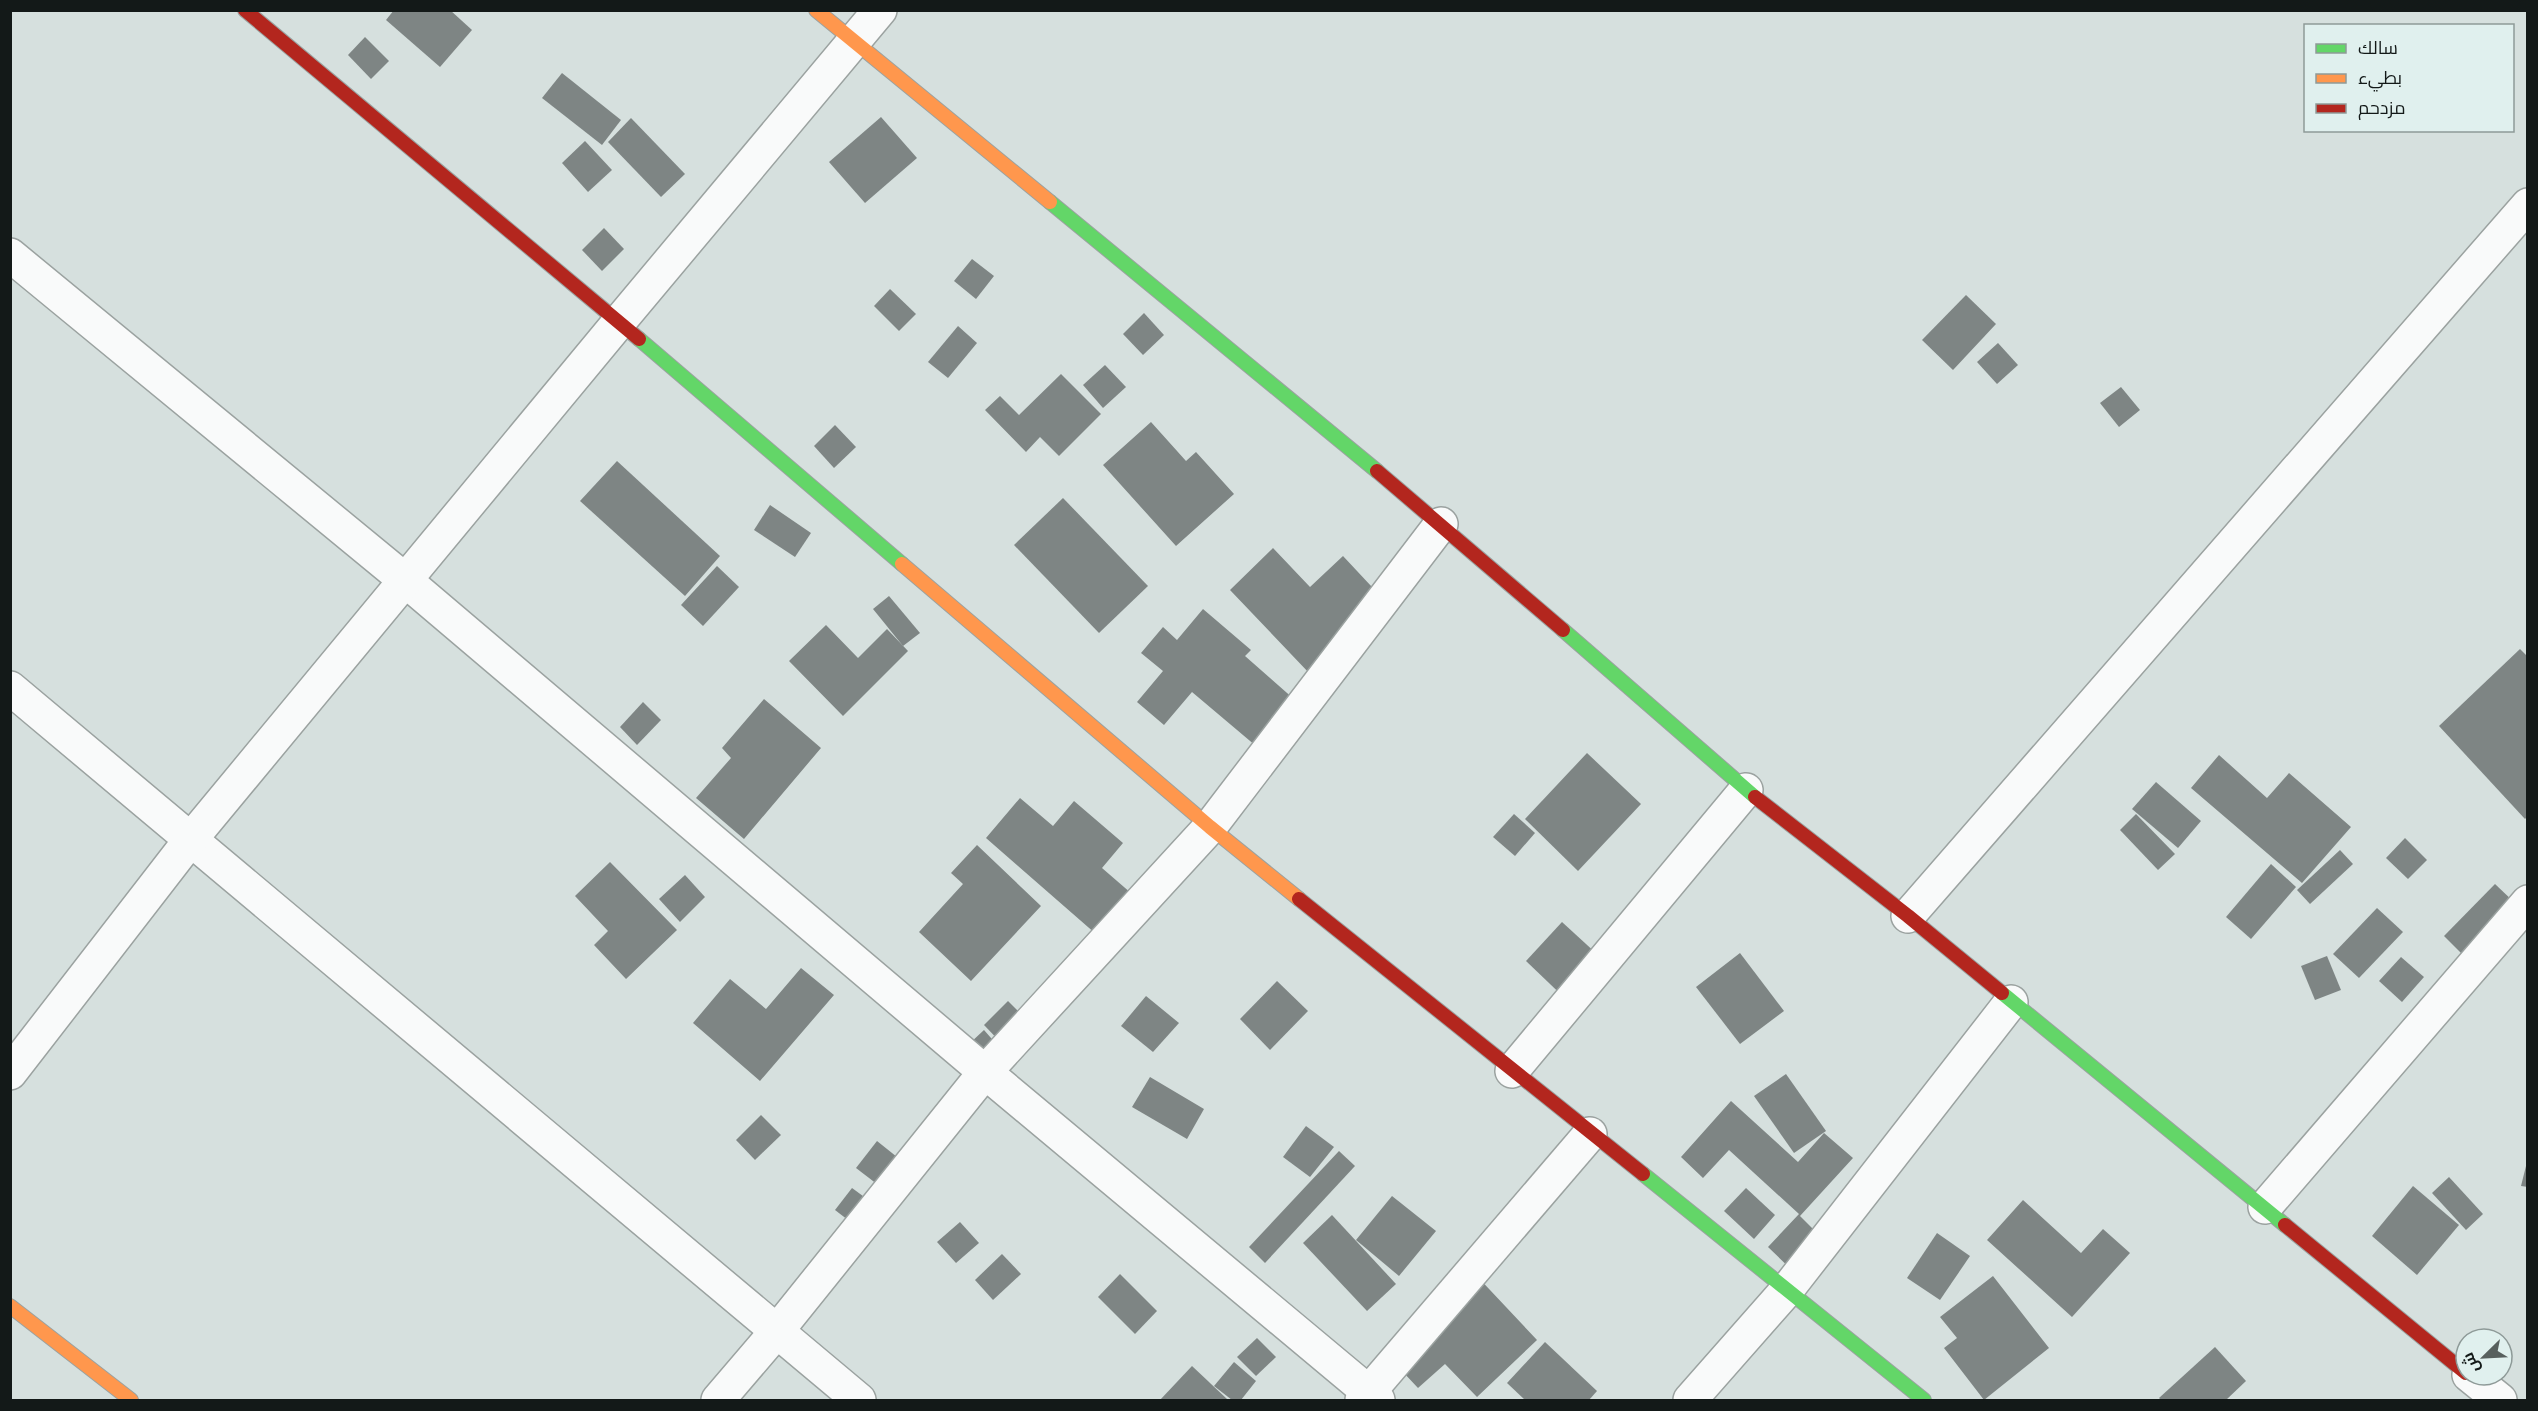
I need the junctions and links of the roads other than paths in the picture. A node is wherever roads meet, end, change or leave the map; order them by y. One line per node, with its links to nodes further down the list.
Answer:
1 (245, 10): 7 (street)
2 (816, 10): 4 (street)
3 (880, 10): 4 (street)
4 (852, 42): 7 (street); 8 (street)
5 (2528, 205): 15 (street)
6 (10, 255): 9 (street)
7 (619, 322): 9 (street); 12 (street)
8 (1441, 524): 11 (street); 12 (street)
9 (405, 580): 13 (street); 18 (street)
10 (10, 688): 13 (street)
11 (1746, 790): 15 (street); 17 (street)
12 (1210, 827): 17 (street); 18 (street)
13 (191, 839): 19 (street); 24 (street)
14 (2528, 902): 21 (street)
15 (1908, 916): 16 (street)
16 (2012, 1002): 21 (street); 22 (street)
17 (1512, 1071): 20 (street)
18 (985, 1072): 24 (street); 27 (street)
19 (10, 1073)
20 (1590, 1134): 22 (street); 27 (street)
21 (2265, 1207): 25 (street)
22 (1786, 1291): 31 (street); 32 (street)
23 (10, 1306): 28 (street)
24 (777, 1331): 29 (street); 30 (street)
25 (2454, 1363)
26 (2483, 1387): 33 (street)
27 (1370, 1398)
28 (130, 1401)
29 (718, 1401)
30 (859, 1401)
31 (1690, 1401)
32 (1924, 1401)
33 (2500, 1401)

